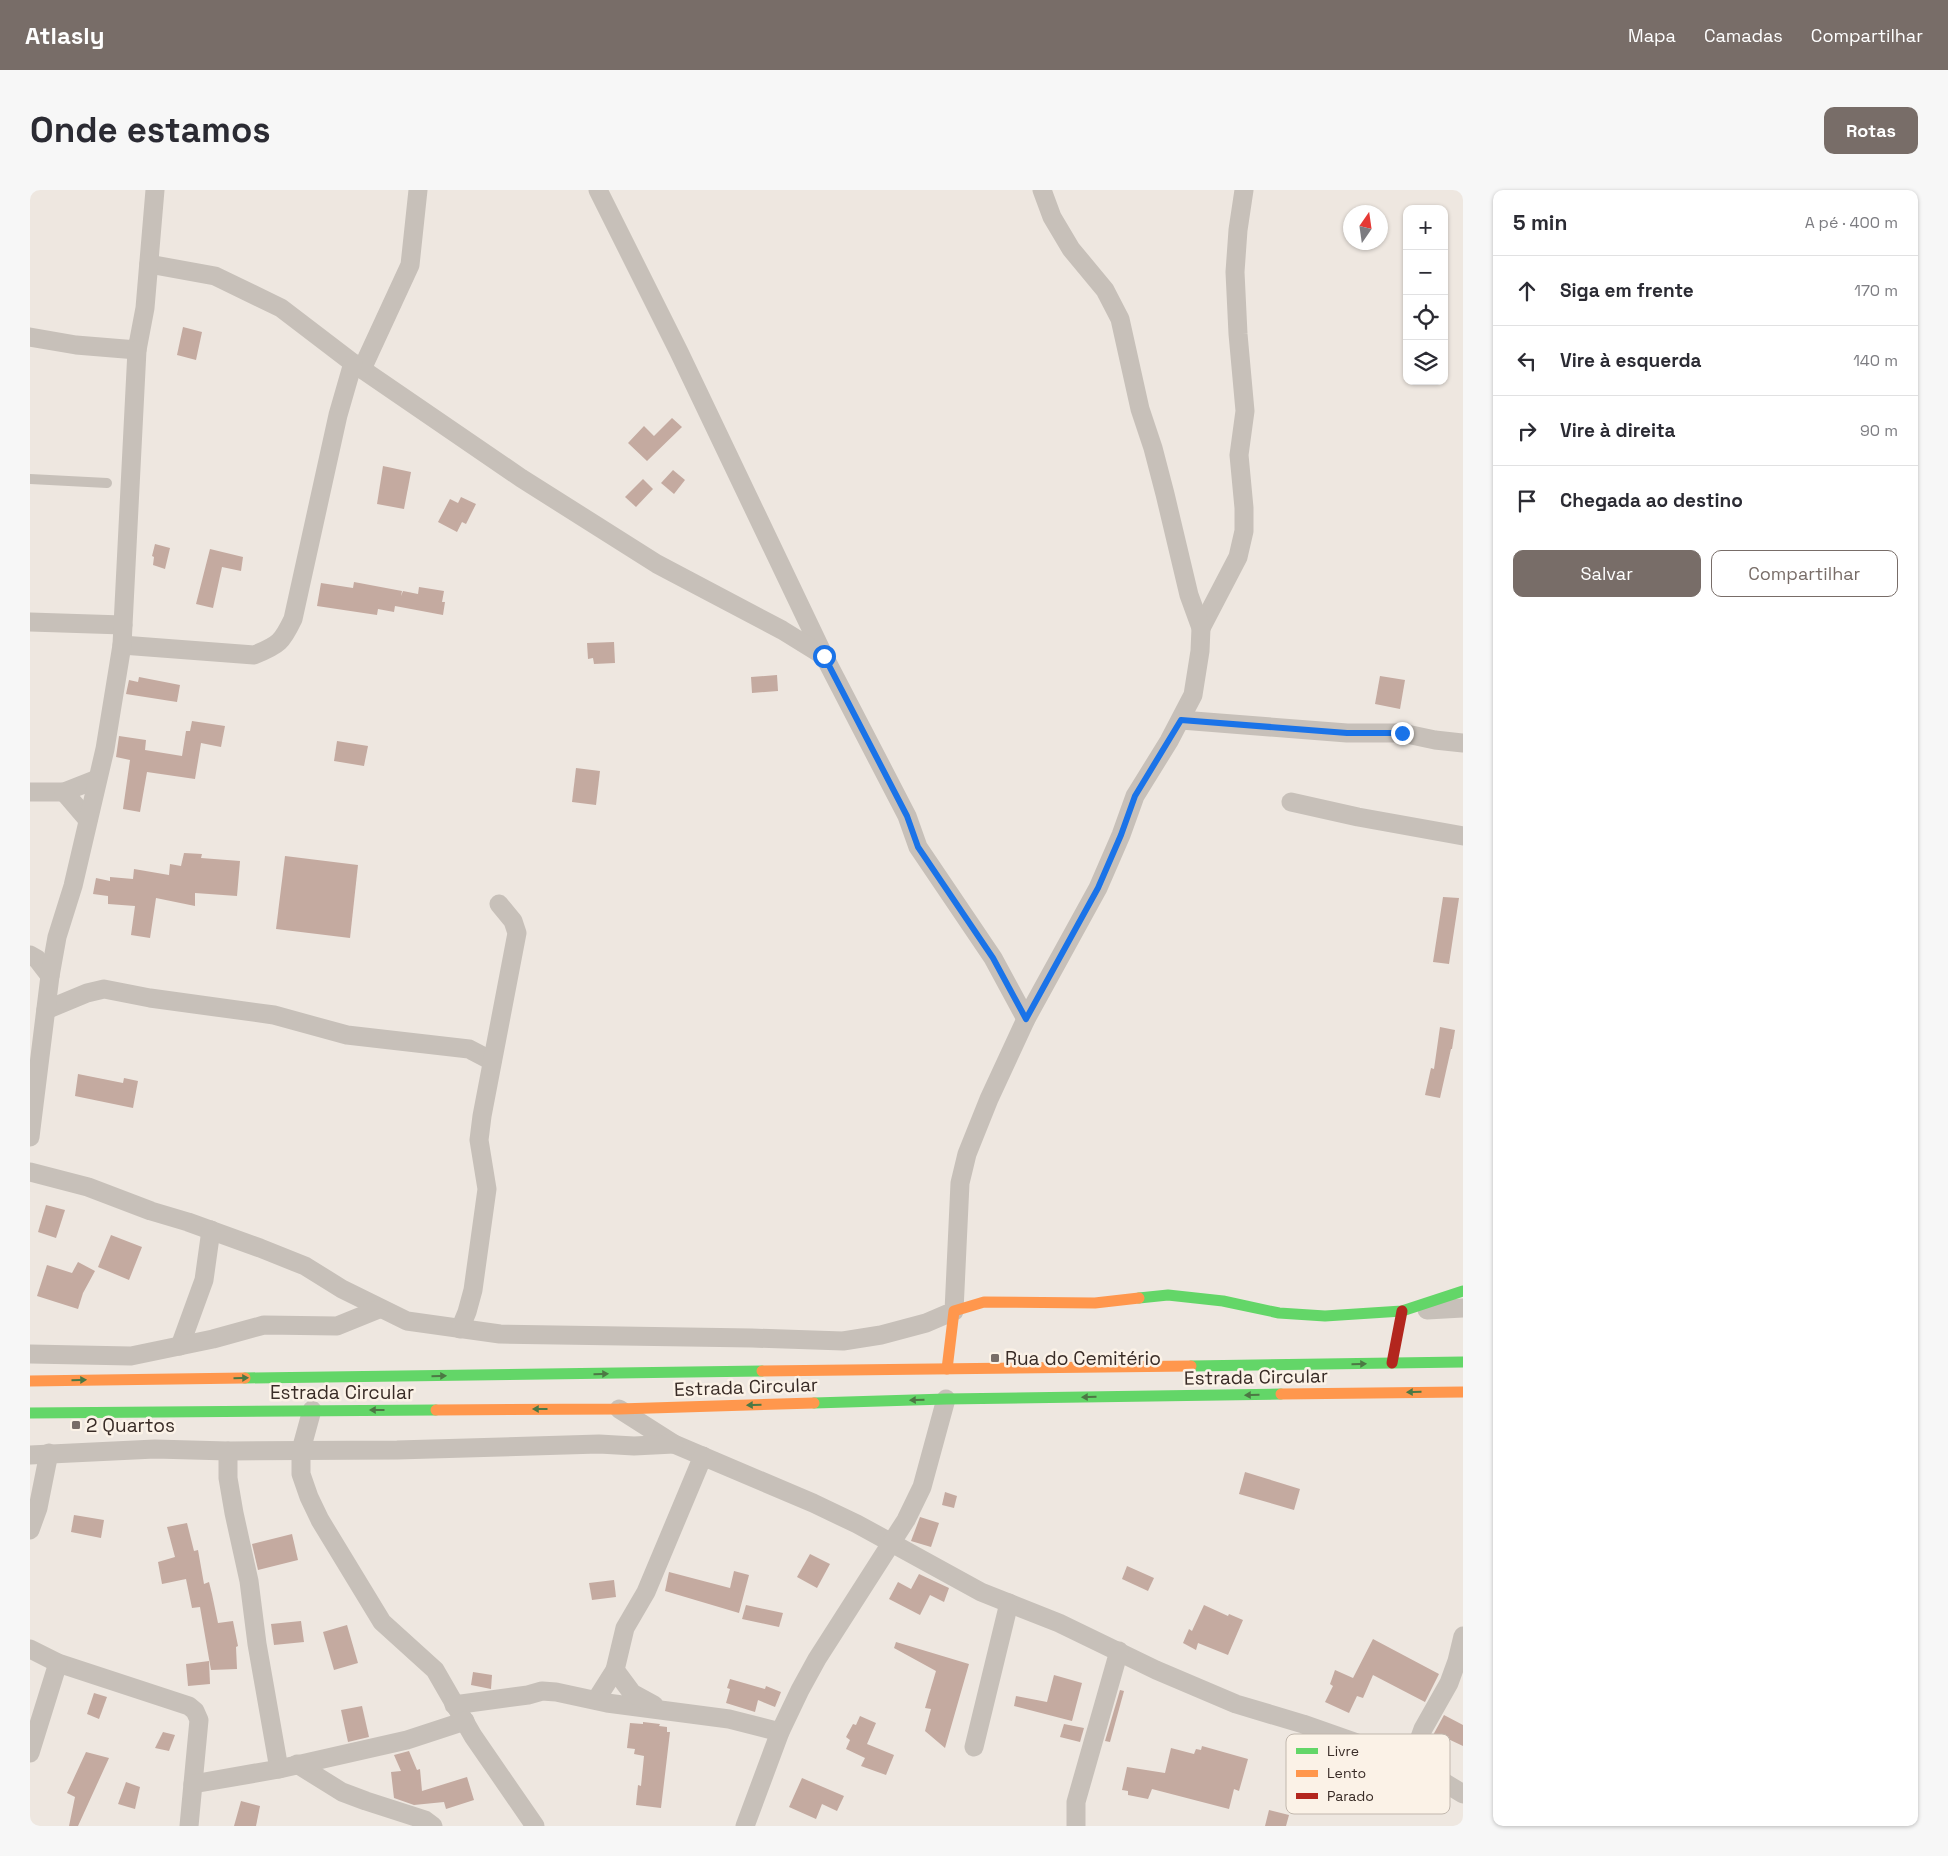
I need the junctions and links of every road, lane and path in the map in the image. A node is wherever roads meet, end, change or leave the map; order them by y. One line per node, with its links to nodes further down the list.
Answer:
1 (155, 190): 6 (street)
2 (418, 190): 9 (street)
3 (598, 190): 16 (street)
4 (1042, 190): 14 (street)
5 (1244, 190): 14 (street)
6 (149, 264): 8 (street); 9 (street)
7 (30, 337): 8 (street)
8 (137, 350): 13 (street)
9 (358, 366): 15 (street); 16 (street)
10 (30, 479): 11 (lane)
11 (107, 483)
12 (30, 622): 13 (street)
13 (123, 625): 15 (street)
14 (1201, 628): 17 (street)
15 (122, 644): 19 (street)
16 (824, 656): 29 (street)
17 (1181, 720): 18 (street); 29 (street)
18 (1463, 742)
19 (97, 779): 21 (street); 23 (street)
20 (30, 792): 21 (street)
21 (64, 792): 23 (street)
22 (1291, 802): 24 (street)
23 (88, 820): 27 (street)
24 (1463, 836)
25 (498, 904): 30 (street)
26 (30, 954): 27 (street)
27 (50, 976): 28 (street)
28 (46, 1010): 30 (street); 31 (street)
29 (1026, 1019): 37 (street)
30 (492, 1061): 39 (street)
31 (30, 1137)
32 (30, 1172): 33 (street)
33 (211, 1230): 36 (street); 40 (street)
34 (1463, 1291): 38 (main road)
35 (1463, 1308): 38 (street)
36 (379, 1309): 39 (street); 40 (street)
37 (954, 1311): 38 (main road); 39 (street); 44 (main road)
38 (1402, 1311): 43 (main road)
39 (460, 1330)
40 (180, 1346): 41 (street)
41 (30, 1354)
42 (1463, 1362): 43 (main road, Estrada Circular)
43 (1392, 1363): 44 (main road, Estrada Circular, one-way to 43)
44 (947, 1369): 45 (main road, Estrada Circular, one-way to 44)
45 (30, 1381)
46 (1463, 1392): 47 (main road, Estrada Circular, one-way to 47)
47 (946, 1399): 48 (main road, Estrada Circular, one-way to 48); 58 (street)
48 (619, 1408): 49 (main road, Estrada Circular, one-way to 49); 51 (street)
49 (312, 1410): 50 (main road, Estrada Circular); 52 (street)
50 (30, 1412)
51 (674, 1444): 52 (street); 56 (street)
52 (301, 1450): 53 (street); 66 (street)
53 (228, 1451): 54 (street); 74 (street)
54 (49, 1453): 55 (street); 57 (street)
55 (30, 1455)
56 (703, 1456): 58 (street); 64 (street)
57 (30, 1530)
58 (890, 1544): 59 (street); 69 (street)
59 (1009, 1603): 62 (street); 72 (street)
60 (1463, 1636): 71 (street)
61 (30, 1649): 63 (street)
62 (1119, 1651): 70 (street); 82 (street)
63 (58, 1663): 73 (street); 75 (street)
64 (615, 1670): 65 (street); 67 (street)
65 (596, 1700): 66 (street); 67 (street)
66 (454, 1704): 68 (street)
67 (664, 1710): 69 (street)
68 (465, 1721): 74 (street); 80 (street)
69 (780, 1732): 81 (street)
70 (1332, 1734)
71 (1421, 1734)
72 (974, 1747)
73 (30, 1753)
74 (288, 1766): 75 (street); 79 (street)
75 (194, 1784): 78 (street)
76 (1450, 1786): 77 (street)
77 (1463, 1794)
78 (189, 1826)
79 (433, 1826)
80 (535, 1826)
81 (745, 1826)
82 (1076, 1826)

